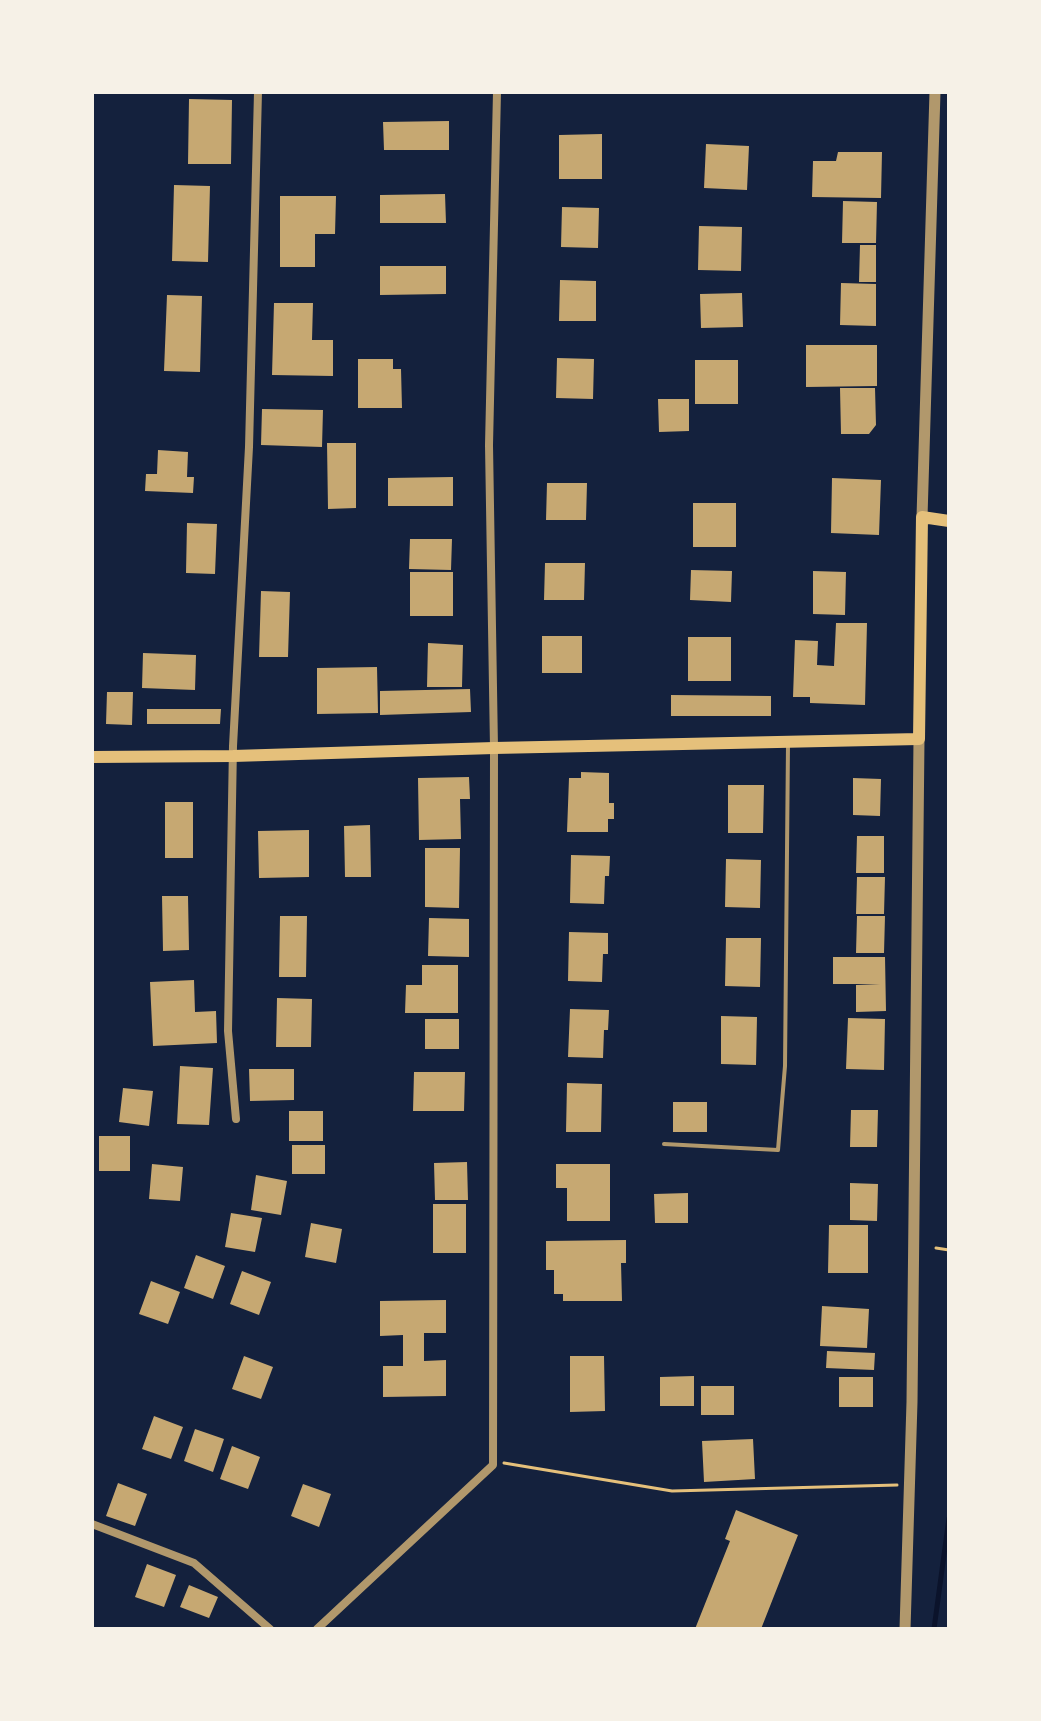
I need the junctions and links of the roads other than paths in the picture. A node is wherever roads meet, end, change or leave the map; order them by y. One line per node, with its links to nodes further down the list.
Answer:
1 (258, 92): 9 (street)
2 (497, 92): 8 (street)
3 (935, 92): 4 (street)
4 (922, 517): 5 (main road); 6 (main road)
5 (949, 521)
6 (919, 739): 7 (main road); 16 (street)
7 (788, 741): 8 (main road); 12 (lane)
8 (494, 748): 9 (main road); 15 (street)
9 (233, 756): 10 (main road); 11 (street)
10 (92, 757)
11 (236, 1119)
12 (664, 1144)
13 (92, 1524): 14 (street)
14 (270, 1629)
15 (317, 1629)
16 (905, 1629)

